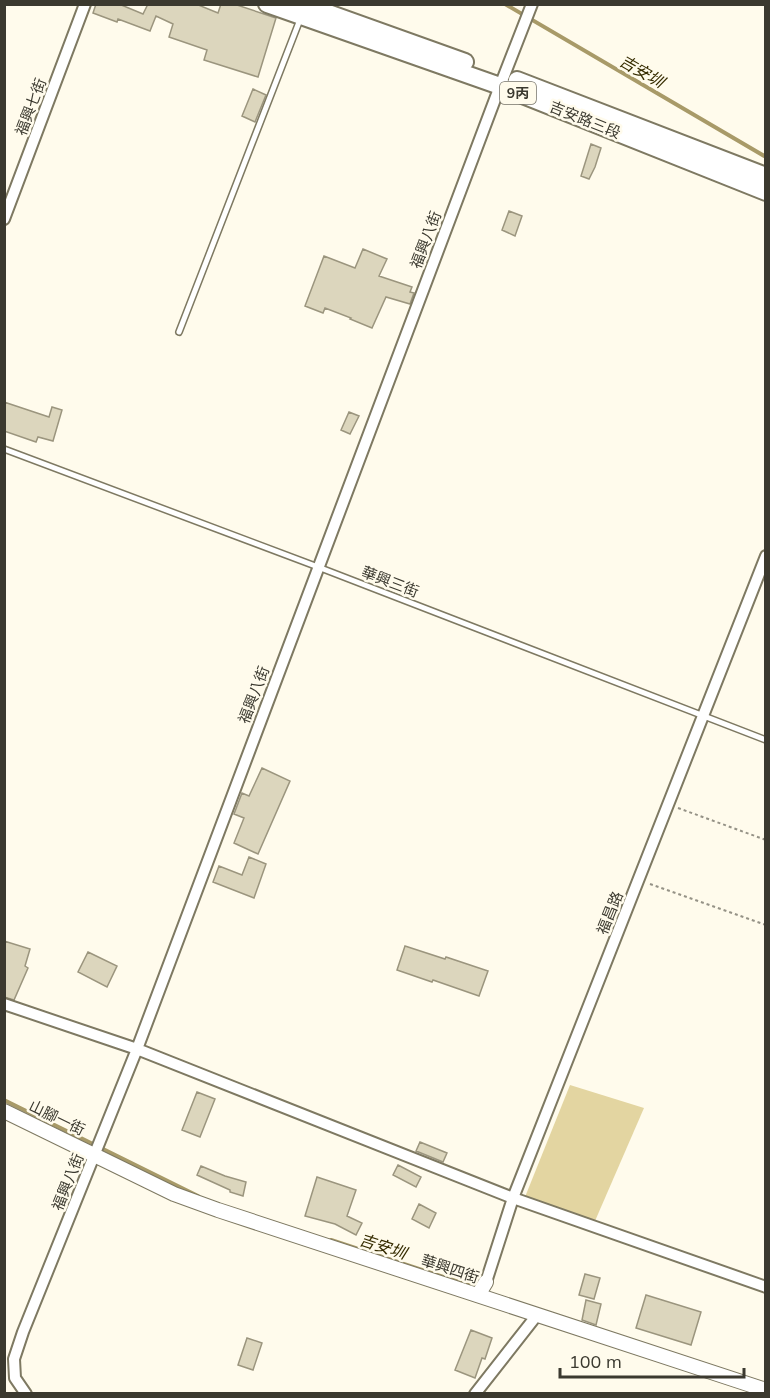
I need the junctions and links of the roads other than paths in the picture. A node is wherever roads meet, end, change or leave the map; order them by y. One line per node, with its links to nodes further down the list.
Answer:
1 (86, 4): 8 (street, 福興七街)
2 (267, 4): 4 (main road, 吉安路三段 / 9丙)
3 (532, 4): 5 (street, 福興八街)
4 (303, 8): 5 (main road, 吉安路三段 / 9丙); 9 (lane)
5 (502, 81): 6 (main road, 吉安路三段 / 9丙); 7 (main road, 吉安路三段 / 9丙); 12 (street, 福興八街)
6 (765, 176)
7 (765, 192)
8 (4, 219)
9 (179, 332)
10 (4, 449): 12 (lane, 華興三街)
11 (765, 555): 13 (street, 福昌路)
12 (318, 567): 13 (lane, 華興三街); 16 (street, 福興八街)
13 (702, 716): 14 (lane, 華興三街); 19 (street, 福昌路)
14 (765, 740)
15 (4, 1005): 16 (street)
16 (137, 1049): 18 (street, 福興八街); 19 (street)
17 (4, 1111): 18 (street, 山腳一街)
18 (97, 1148): 21 (street, 華興四街); 24 (street, 福興八街)
19 (513, 1198): 20 (street); 21 (street, 福昌路)
20 (765, 1287)
21 (481, 1289): 22 (street, 華興四街)
22 (537, 1315): 23 (street, 華興四街); 25 (street)
23 (765, 1390)
24 (26, 1394)
25 (475, 1394)

